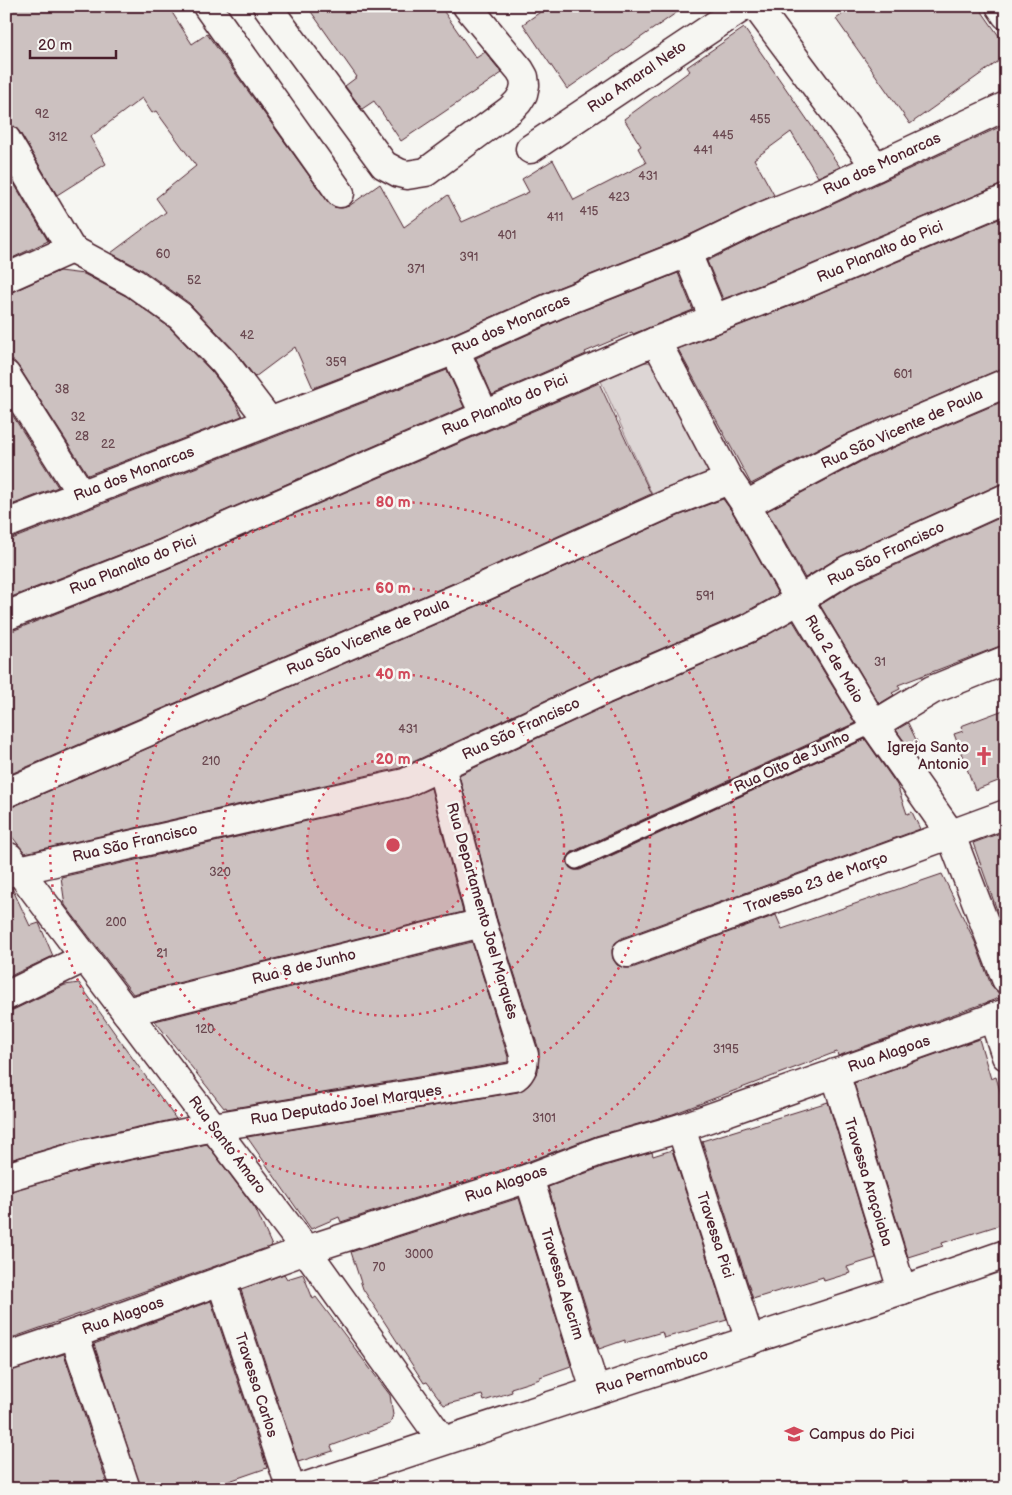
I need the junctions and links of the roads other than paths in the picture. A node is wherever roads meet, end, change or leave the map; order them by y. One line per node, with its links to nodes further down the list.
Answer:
1 (207, 6): 12 (street)
2 (267, 6): 3 (street)
3 (468, 6)
4 (744, 6): 10 (street, Rua Amaral Neto)
5 (756, 6): 11 (street)
6 (1000, 6): 7 (street)
7 (1006, 15)
8 (1006, 106): 11 (street, Rua dos Monarcas)
9 (6, 139): 14 (street)
10 (530, 148)
11 (876, 167): 15 (street, Rua dos Monarcas)
12 (340, 193)
13 (1006, 200): 17 (street, Rua Planalto do Pici)
14 (71, 249): 16 (street); 23 (street)
15 (687, 253): 17 (street); 19 (street, Rua dos Monarcas)
16 (6, 278)
17 (714, 319): 18 (street, Rua Planalto do Pici)
18 (656, 340): 22 (street, Rua Planalto do Pici); 24 (street, Rua 2 de Maio)
19 (455, 350): 22 (street); 23 (street, Rua dos Monarcas)
20 (6, 375): 25 (street)
21 (1006, 383): 27 (street, Rua São Vicente de Paula)
22 (484, 414): 30 (street, Rua Planalto do Pici)
23 (269, 421): 25 (street, Rua dos Monarcas)
24 (728, 480): 27 (street, Rua 2 de Maio); 34 (street, Rua São Vicente de Paula)
25 (82, 494): 28 (street, Rua dos Monarcas)
26 (1006, 498): 29 (street, Rua São Francisco)
27 (746, 504): 29 (street, Rua 2 de Maio)
28 (6, 524)
29 (799, 600): 32 (street, Rua 2 de Maio); 33 (street, Rua São Francisco)
30 (6, 616)
31 (1006, 660): 32 (street, Rua Oito de Junho)
32 (874, 725): 36 (street, Rua 2 de Maio); 37 (lane, Rua Oito de Junho)
33 (441, 766): 38 (street, Rua São Francisco); 39 (street, Rua Departamento Joel Marquês)
34 (6, 793)
35 (1006, 814): 36 (street, Travessa 23 de Março)
36 (950, 834): 40 (street, Travessa 23 de Março); 42 (street, Rua 2 de Maio)
37 (576, 861)
38 (10, 866): 41 (street, Rua Santo Amaro)
39 (482, 923): 44 (street, Rua 8 de Junho); 46 (street, Rua Departamento Joel Marquês)
40 (627, 953)
41 (84, 958): 43 (street); 44 (street, Rua Santo Amaro)
42 (1006, 979)
43 (6, 996)
44 (126, 1012): 49 (street, Rua Santo Amaro)
45 (999, 1015): 47 (street); 48 (street, Rua Alagoas)
46 (524, 1055): 49 (street, Rua Deputado Joel Marques)
47 (1006, 1056)
48 (834, 1073): 50 (street, Rua Alagoas); 56 (street, Travessa Araçoiaba)
49 (213, 1127): 51 (street, Rua Deputado Joel Marques); 53 (street, Rua Santo Amaro)
50 (681, 1128): 52 (street, Rua Alagoas); 58 (street, Travessa Pici)
51 (6, 1177)
52 (528, 1178): 53 (street, Rua Alagoas); 60 (street, Travessa Alecrim)
53 (306, 1250): 55 (street, Rua Alagoas); 61 (street, Rua Santo Amaro)
54 (1006, 1254): 56 (street, Rua Pernambuco)
55 (222, 1281): 57 (street, Rua Alagoas); 63 (street, Travessa Carlos)
56 (902, 1290): 58 (street, Rua Pernambuco)
57 (74, 1334): 59 (street, Rua Alagoas); 62 (street)
58 (750, 1341): 60 (street, Rua Pernambuco)
59 (6, 1357)
60 (595, 1390): 61 (street, Rua Pernambuco)
61 (442, 1440): 64 (street, Rua Pernambuco)
62 (126, 1489)
63 (291, 1489)
64 (298, 1489)

